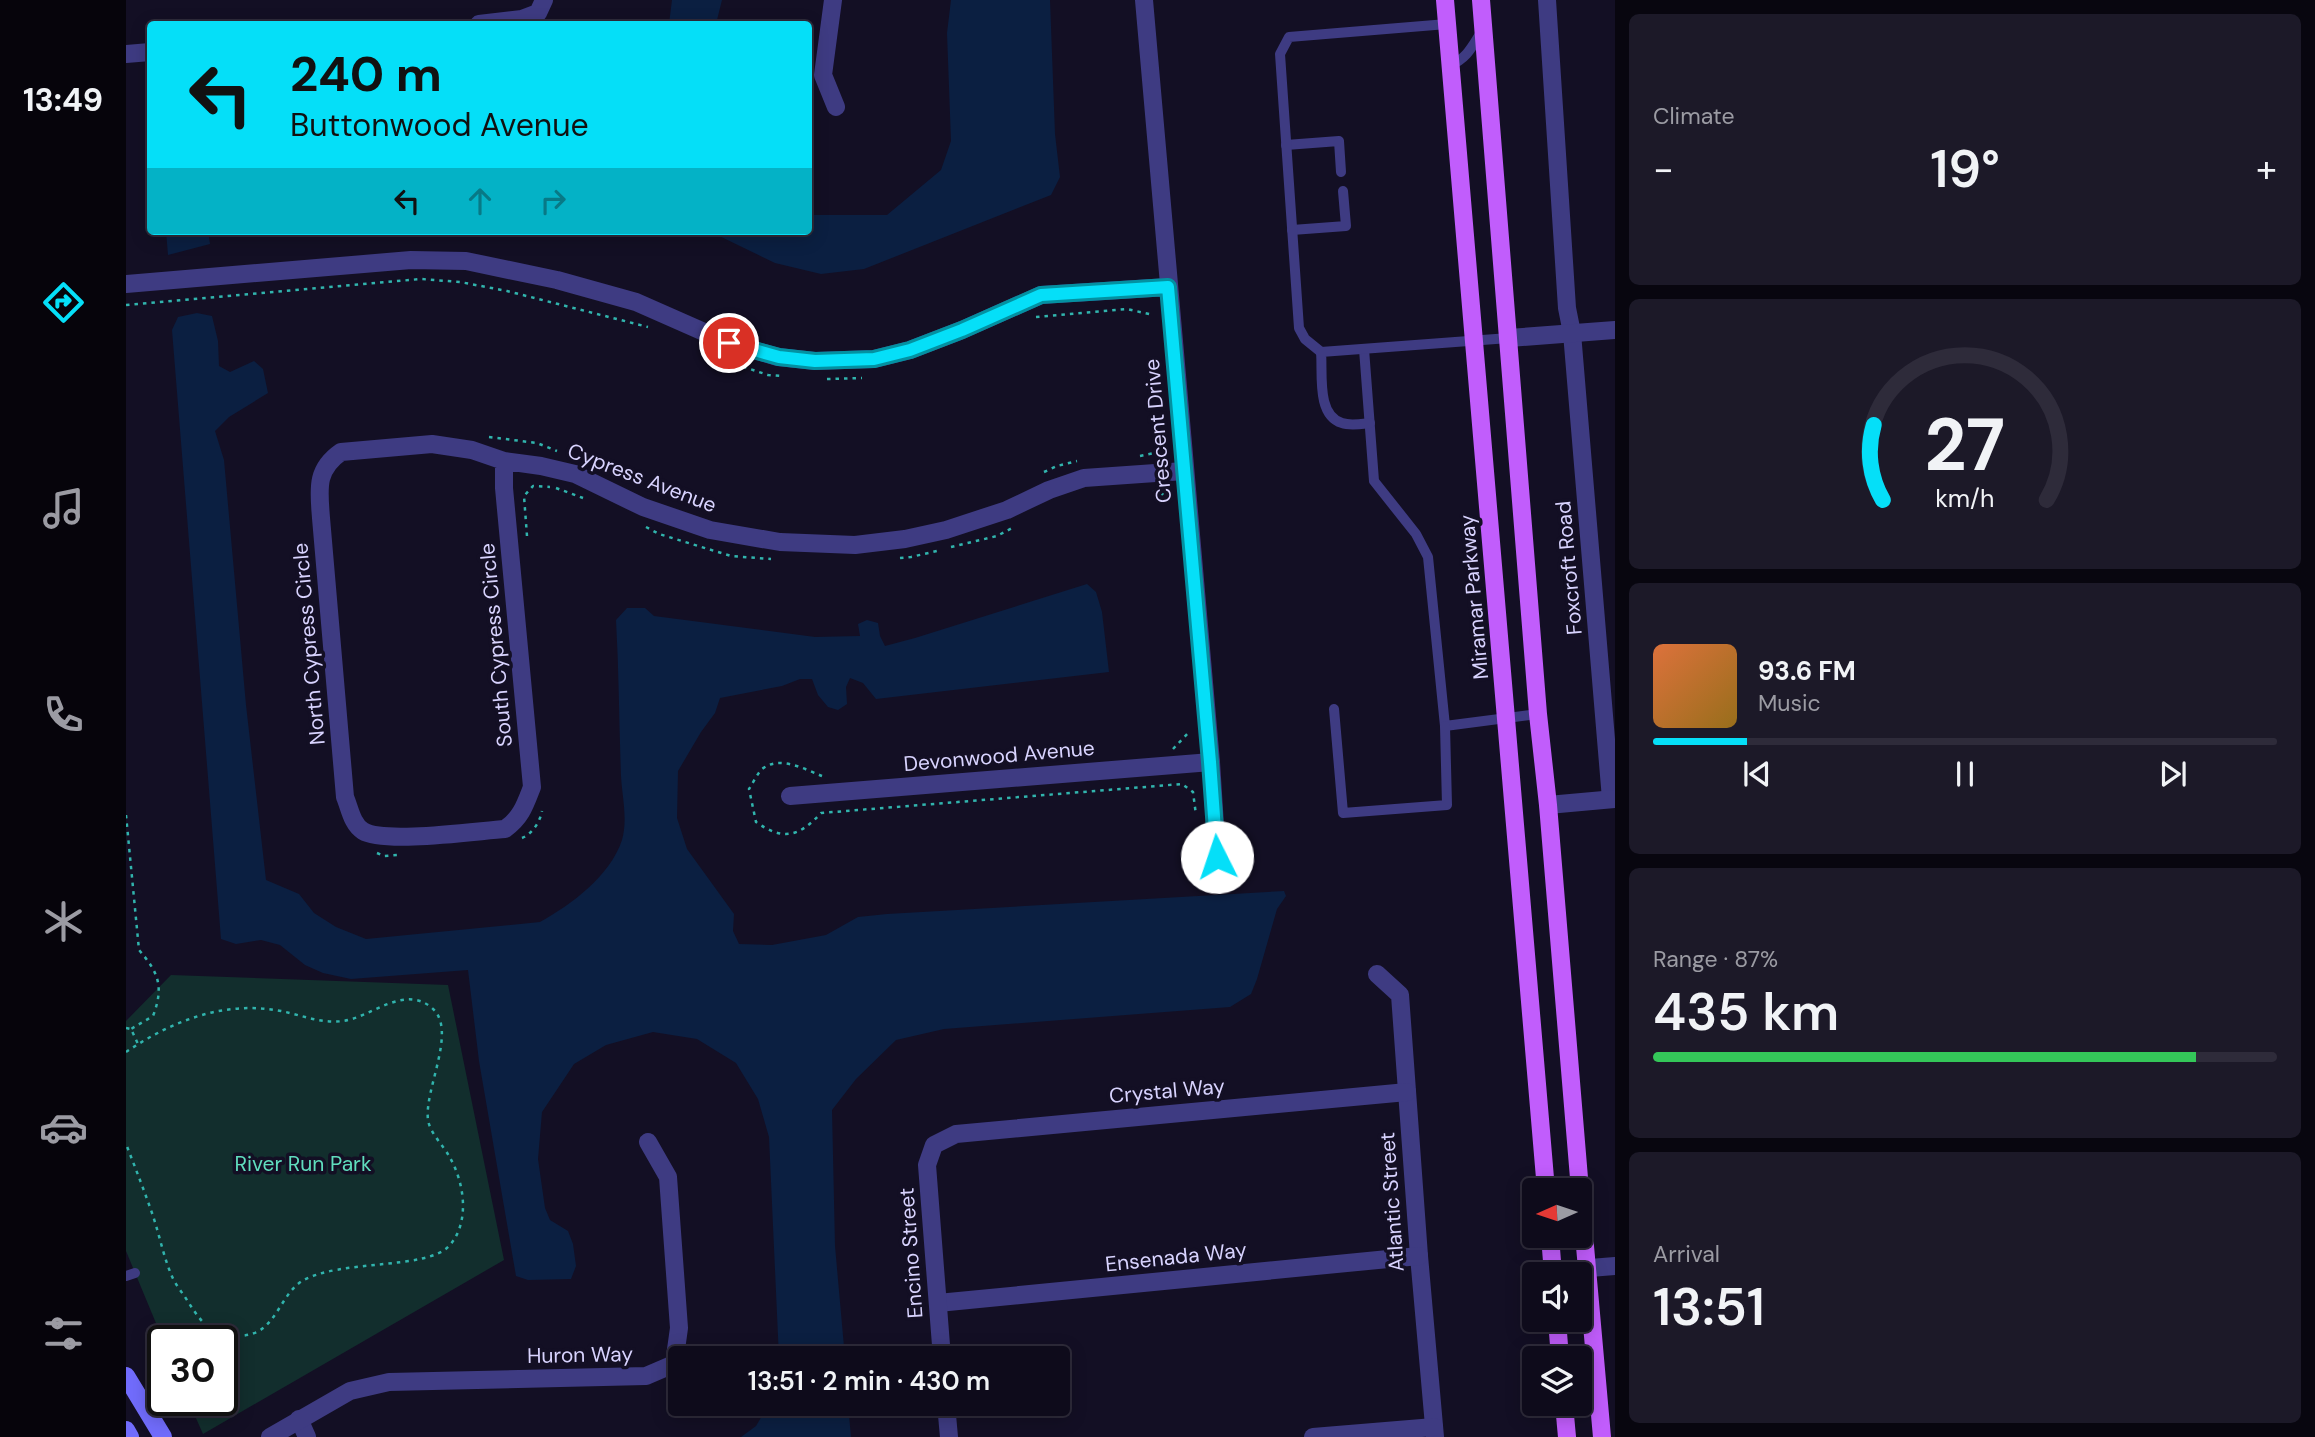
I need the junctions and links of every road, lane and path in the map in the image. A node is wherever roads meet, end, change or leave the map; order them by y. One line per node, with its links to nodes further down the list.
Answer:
1 (833, 0): 13 (street)
2 (1144, 0): 19 (street, Crescent Drive)
3 (1445, 0): 8 (main road, Miramar Parkway)
4 (1481, 0): 9 (main road)
5 (1546, 0): 25 (street, Foxcroft Road)
6 (541, 6): 7 (street)
7 (505, 21)
8 (1447, 24): 12 (main road, Miramar Parkway); 14 (lane)
9 (1484, 28): 12 (lane); 26 (main road)
10 (147, 52): 11 (street)
11 (126, 54)
12 (1450, 65): 27 (main road, Miramar Parkway)
13 (836, 107)
14 (1286, 145): 15 (lane); 17 (lane)
15 (1341, 172)
16 (1343, 191): 17 (lane)
17 (1292, 230): 29 (lane)
18 (126, 284): 19 (street)
19 (1168, 287): 42 (street, Crescent Drive)
20 (126, 305): 23 (path)
21 (1153, 314): 22 (path)
22 (1034, 317)
23 (655, 330)
24 (1615, 330): 25 (street)
25 (1572, 333): 26 (street); 61 (street, Foxcroft Road)
26 (1509, 338): 27 (lane); 53 (main road)
27 (1474, 341): 28 (lane); 54 (main road, Miramar Parkway)
28 (1364, 349): 29 (lane); 34 (lane)
29 (1321, 352): 34 (lane)
30 (725, 360): 31 (path)
31 (791, 376)
32 (868, 377): 33 (path)
33 (825, 379)
34 (1370, 423): 56 (lane)
35 (482, 436): 37 (path)
36 (1169, 438): 38 (path)
37 (561, 453)
38 (1139, 456)
39 (330, 460): 41 (street, Cypress Avenue); 66 (street, North Cypress Circle)
40 (1086, 460): 43 (path)
41 (504, 461): 42 (street, Cypress Avenue); 66 (street, South Cypress Circle)
42 (1184, 471): 58 (street, Crescent Drive)
43 (1040, 475)
44 (1150, 492): 46 (path)
45 (589, 500): 49 (path)
46 (1171, 505)
47 (636, 522): 51 (path)
48 (1020, 523): 50 (path)
49 (527, 542)
50 (899, 558)
51 (779, 559)
52 (1334, 709): 56 (lane)
53 (1538, 714): 54 (lane); 62 (main road)
54 (1507, 717): 56 (lane); 79 (main road, Miramar Parkway)
55 (1190, 720): 57 (path)
56 (1445, 726)
57 (1173, 749)
58 (1210, 762): 60 (street, Devonwood Avenue); 70 (street, Crescent Drive)
59 (830, 778): 65 (path)
60 (790, 796)
61 (1613, 799): 62 (street, Foxcroft Road)
62 (1548, 804): 80 (main road)
63 (542, 808): 67 (path)
64 (126, 814): 72 (path)
65 (1196, 815)
66 (515, 821)
67 (518, 840)
68 (374, 852): 69 (path)
69 (404, 854)
70 (1217, 857)
71 (1377, 974): 75 (street, Atlantic Street)
72 (128, 1028): 73 (path)
73 (138, 1044): 74 (path); 77 (path)
74 (126, 1052)
75 (1407, 1092): 78 (street, Crystal Way); 81 (street, Atlantic Street)
76 (648, 1142): 90 (street, Huron Way)
77 (126, 1144)
78 (934, 1145): 84 (street, Encino Street)
79 (1545, 1178)
80 (1579, 1178)
81 (1419, 1256): 84 (street, Ensenada Way); 92 (street, Atlantic Street)
82 (1615, 1266): 83 (street)
83 (1592, 1268)
84 (938, 1303): 86 (street, Encino Street)
85 (1592, 1324): 100 (main road)
86 (941, 1346)
87 (126, 1376): 94 (street)
88 (947, 1416): 97 (street)
89 (1565, 1416): 99 (main road)
90 (299, 1419): 95 (street, Huron Way); 96 (street)
91 (126, 1430): 93 (street)
92 (1434, 1432): 98 (street)
93 (130, 1437)
94 (163, 1437)
95 (270, 1437)
96 (307, 1437)
97 (948, 1437)
98 (1313, 1437)
99 (1567, 1437)
100 (1602, 1437)

